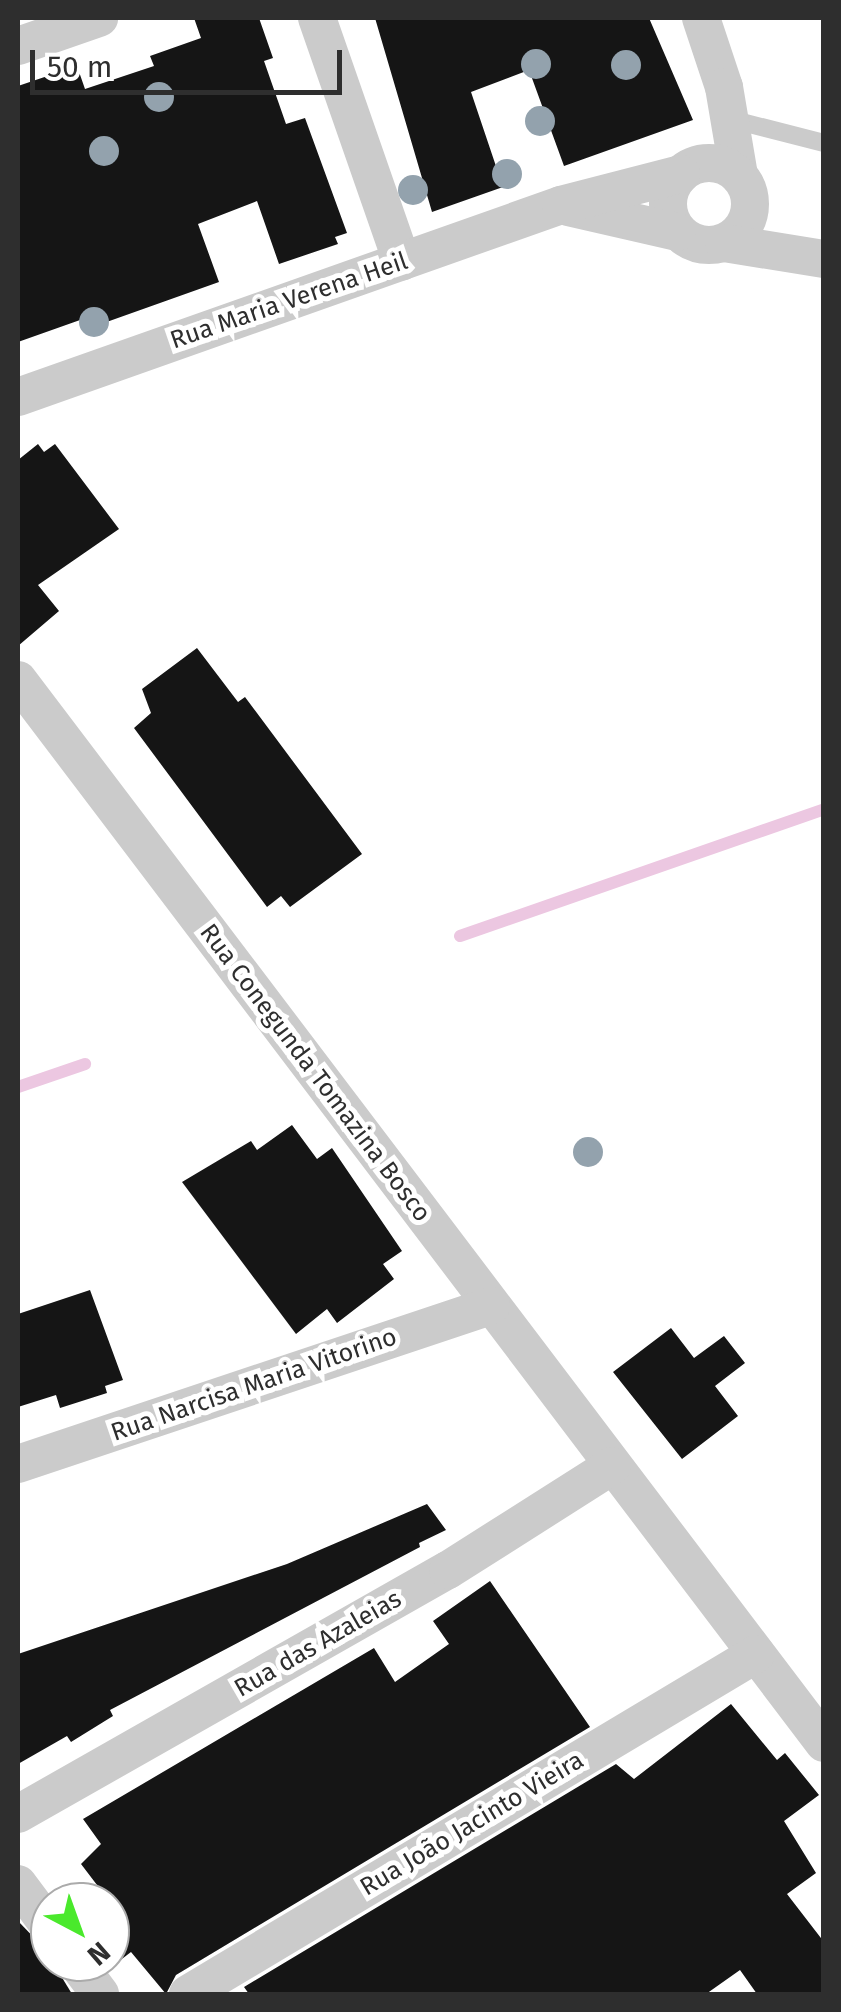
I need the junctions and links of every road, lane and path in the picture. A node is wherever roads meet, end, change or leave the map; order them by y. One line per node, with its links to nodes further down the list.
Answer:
1 (98, 18): 4 (street)
2 (317, 18): 12 (street)
3 (701, 18): 5 (street)
4 (18, 46)
5 (730, 119): 6 (lane); 7 (street)
6 (824, 143)
7 (719, 180): 8 (street, Rua Maria Verena Heil); 9 (street); 10 (street); 11 (street)
8 (561, 205): 9 (street); 12 (street, Rua Maria Verena Heil)
9 (677, 232): 10 (street)
10 (724, 243): 11 (street)
11 (818, 258)
12 (402, 262): 13 (street, Rua Maria Verena Heil)
13 (18, 397)
14 (18, 680): 15 (street, Rua Conegunda Tomazina Bosco)
15 (490, 1306): 16 (street, Rua Narcisa Maria Vitorino); 17 (street, Rua Conegunda Tomazina Bosco)
16 (18, 1464)
17 (612, 1466): 18 (street, Rua Conegunda Tomazina Bosco); 20 (street, Rua das Azaleias)
18 (756, 1654): 19 (street, Rua Conegunda Tomazina Bosco); 21 (street, Rua João Jacinto Vieira)
19 (824, 1742)
20 (18, 1814)
21 (188, 1994)

